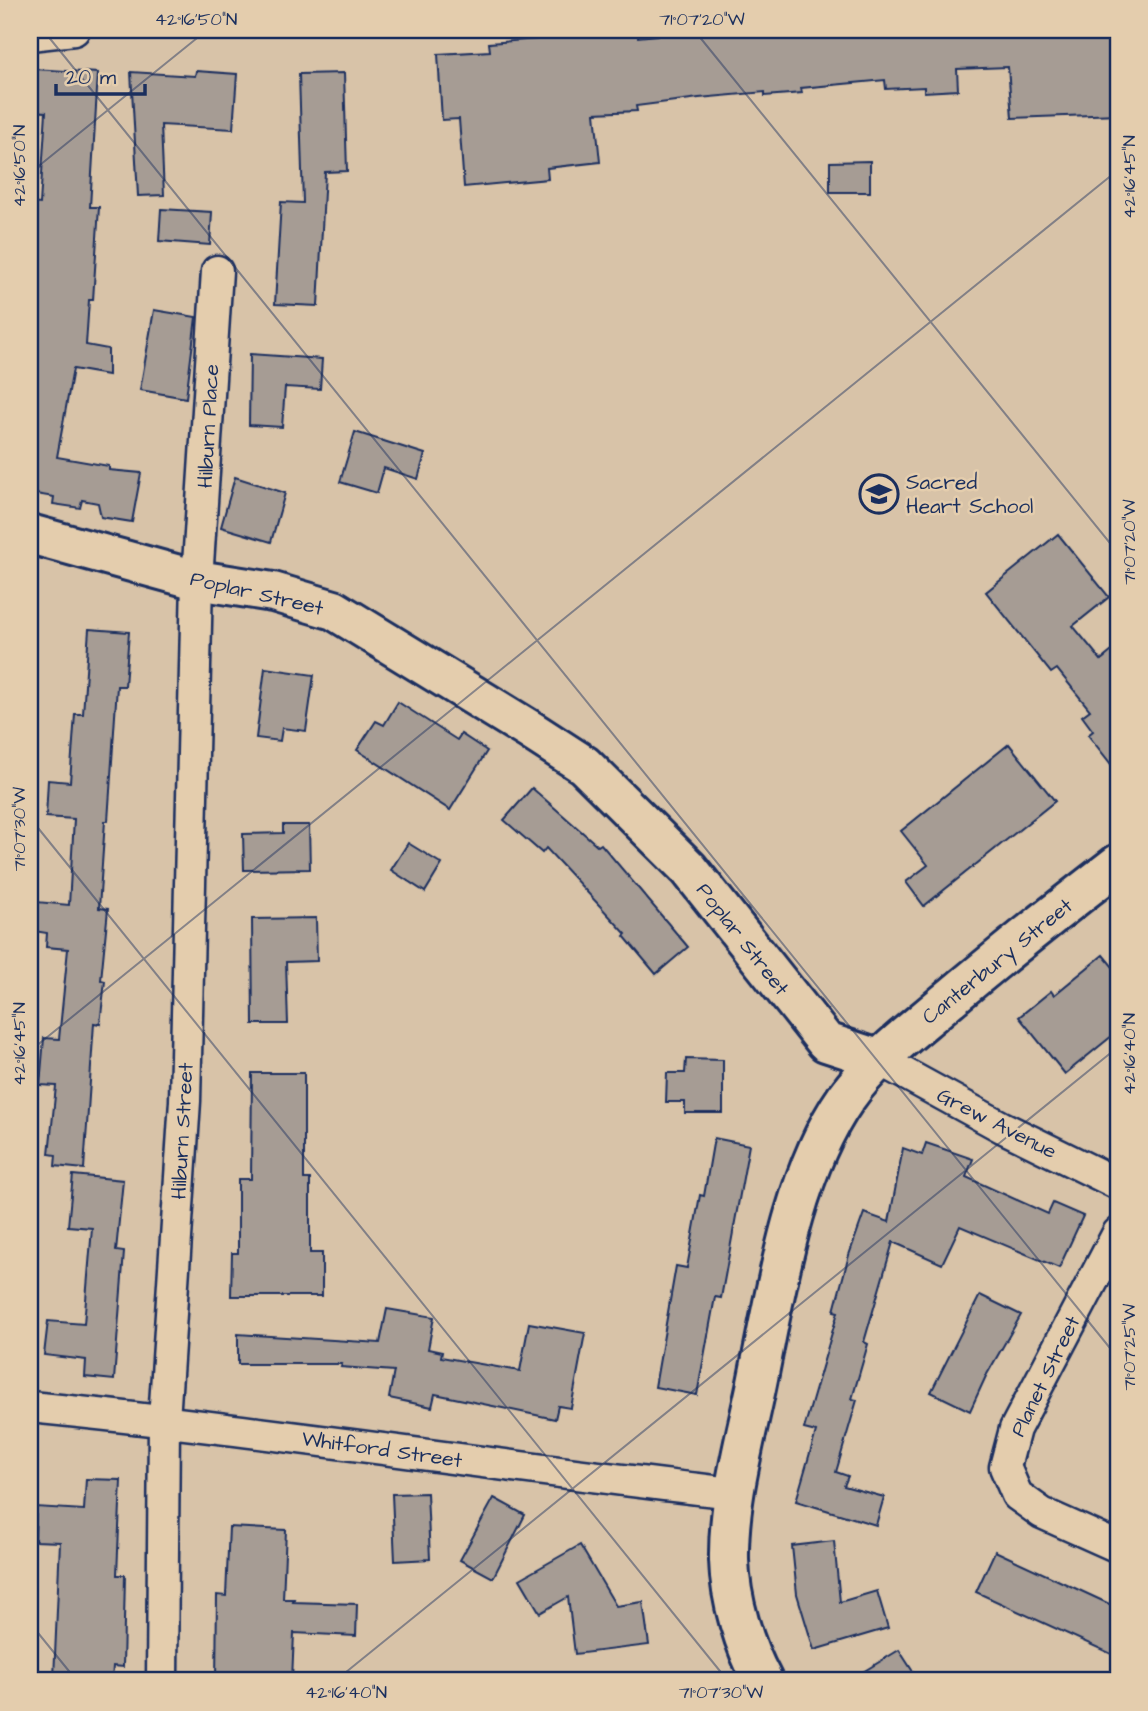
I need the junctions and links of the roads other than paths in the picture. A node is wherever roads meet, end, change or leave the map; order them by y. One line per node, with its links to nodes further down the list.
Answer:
1 (74, 30): 2 (street)
2 (30, 34)
3 (217, 271): 5 (street, Hilburn Place)
4 (30, 534): 5 (street, Poplar Street)
5 (197, 580): 7 (street, Poplar Street); 11 (street, Hilburn Street)
6 (1118, 864): 7 (street, Canterbury Street)
7 (878, 1059): 8 (street, Grew Avenue); 12 (street)
8 (1118, 1184)
9 (1118, 1233): 13 (street, Planet Street)
10 (30, 1407): 11 (street, Whitford Street)
11 (164, 1420): 12 (street, Whitford Street); 14 (street, Hilburn Street)
12 (734, 1493): 15 (street)
13 (1118, 1547)
14 (162, 1681)
15 (763, 1681)

